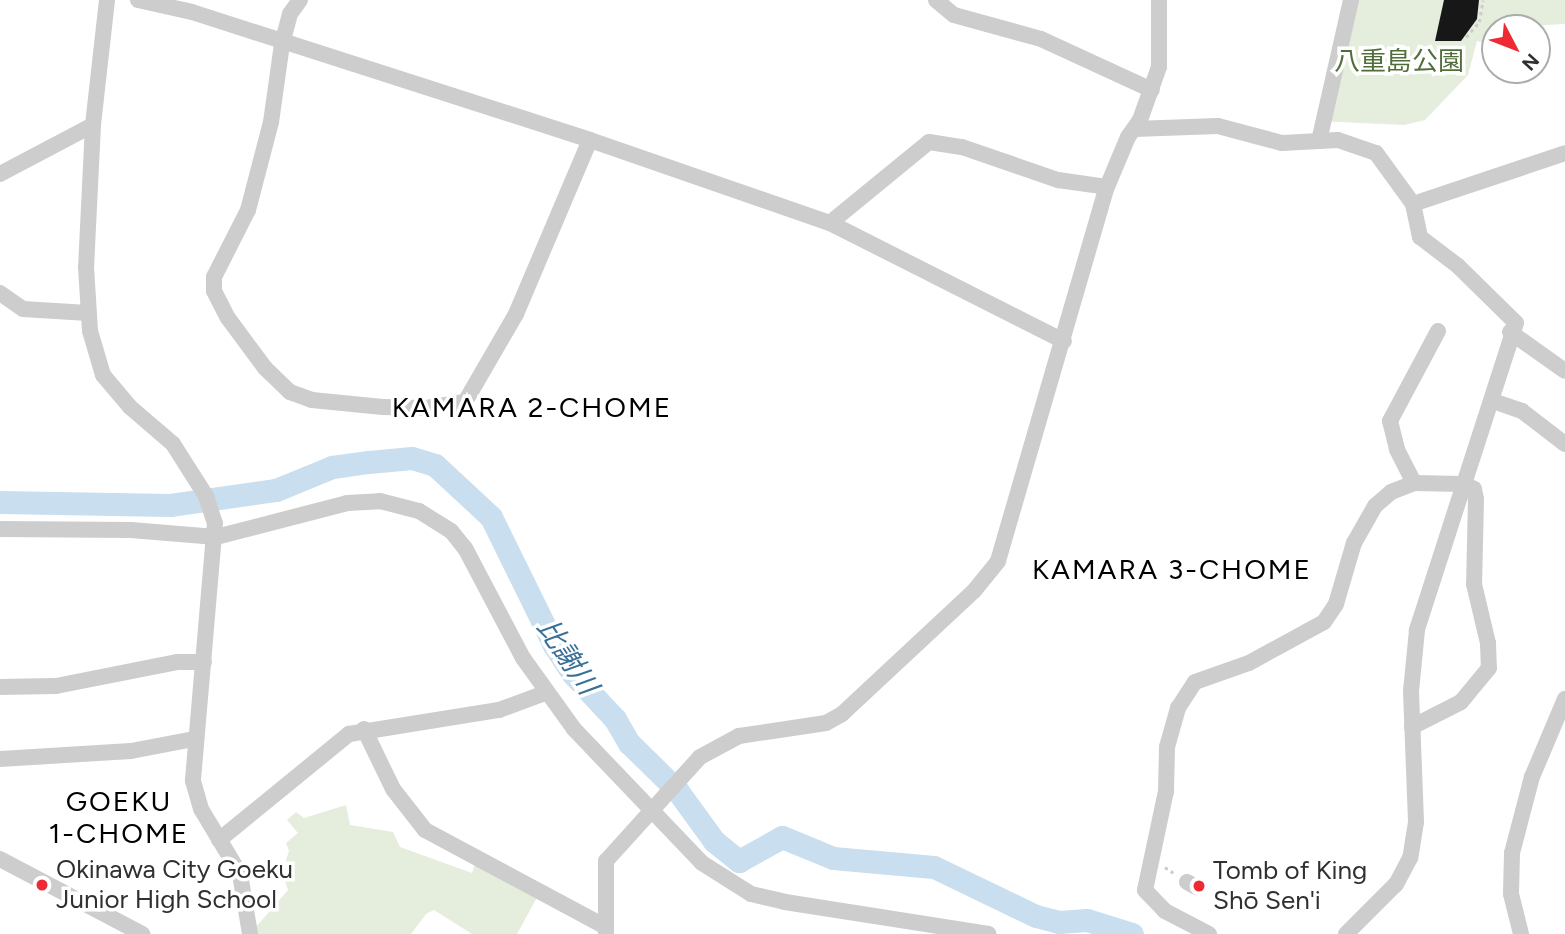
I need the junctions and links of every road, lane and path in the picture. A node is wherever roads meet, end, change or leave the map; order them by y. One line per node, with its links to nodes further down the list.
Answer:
1 (107, 0): 11 (street)
2 (138, 0): 9 (street)
3 (300, 0): 9 (street)
4 (936, 0): 10 (street)
5 (1158, 0): 10 (street)
6 (1483, 0): 8 (path)
7 (1348, 1): 14 (street)
8 (1466, 37)
9 (282, 44): 13 (street); 13 (street)
10 (1152, 90): 12 (street)
11 (93, 125): 16 (street); 21 (street)
12 (1134, 129): 14 (street); 17 (street)
13 (590, 140): 19 (street)
14 (1319, 141): 18 (street)
15 (1565, 153): 18 (street)
16 (0, 174)
17 (1107, 187): 19 (street); 24 (street)
18 (1413, 204): 23 (street)
19 (830, 223): 24 (street)
20 (0, 293): 21 (street)
21 (88, 313): 31 (street)
22 (1437, 331): 28 (street)
23 (1510, 332): 25 (street); 26 (street)
24 (1064, 341): 40 (street)
25 (1565, 371)
26 (1493, 401): 27 (street); 29 (street)
27 (1565, 444)
28 (1414, 483): 29 (street); 43 (street)
29 (1463, 484): 36 (street); 36 (street)
30 (0, 529): 31 (street)
31 (216, 530): 32 (street); 34 (street)
32 (204, 662): 33 (street); 38 (street)
33 (0, 687)
34 (545, 693): 37 (street); 40 (street)
35 (1565, 699): 51 (street)
36 (1412, 727): 50 (street)
37 (364, 729): 41 (street); 45 (street)
38 (194, 739): 39 (street); 41 (street)
39 (0, 759)
40 (655, 804): 45 (street); 48 (street)
41 (219, 840): 47 (street)
42 (0, 859): 46 (street)
43 (1153, 859): 44 (path); 49 (street)
44 (1192, 885)
45 (606, 930)
46 (142, 934)
47 (250, 934)
48 (989, 934)
49 (1209, 934)
50 (1346, 934)
51 (1521, 934)

